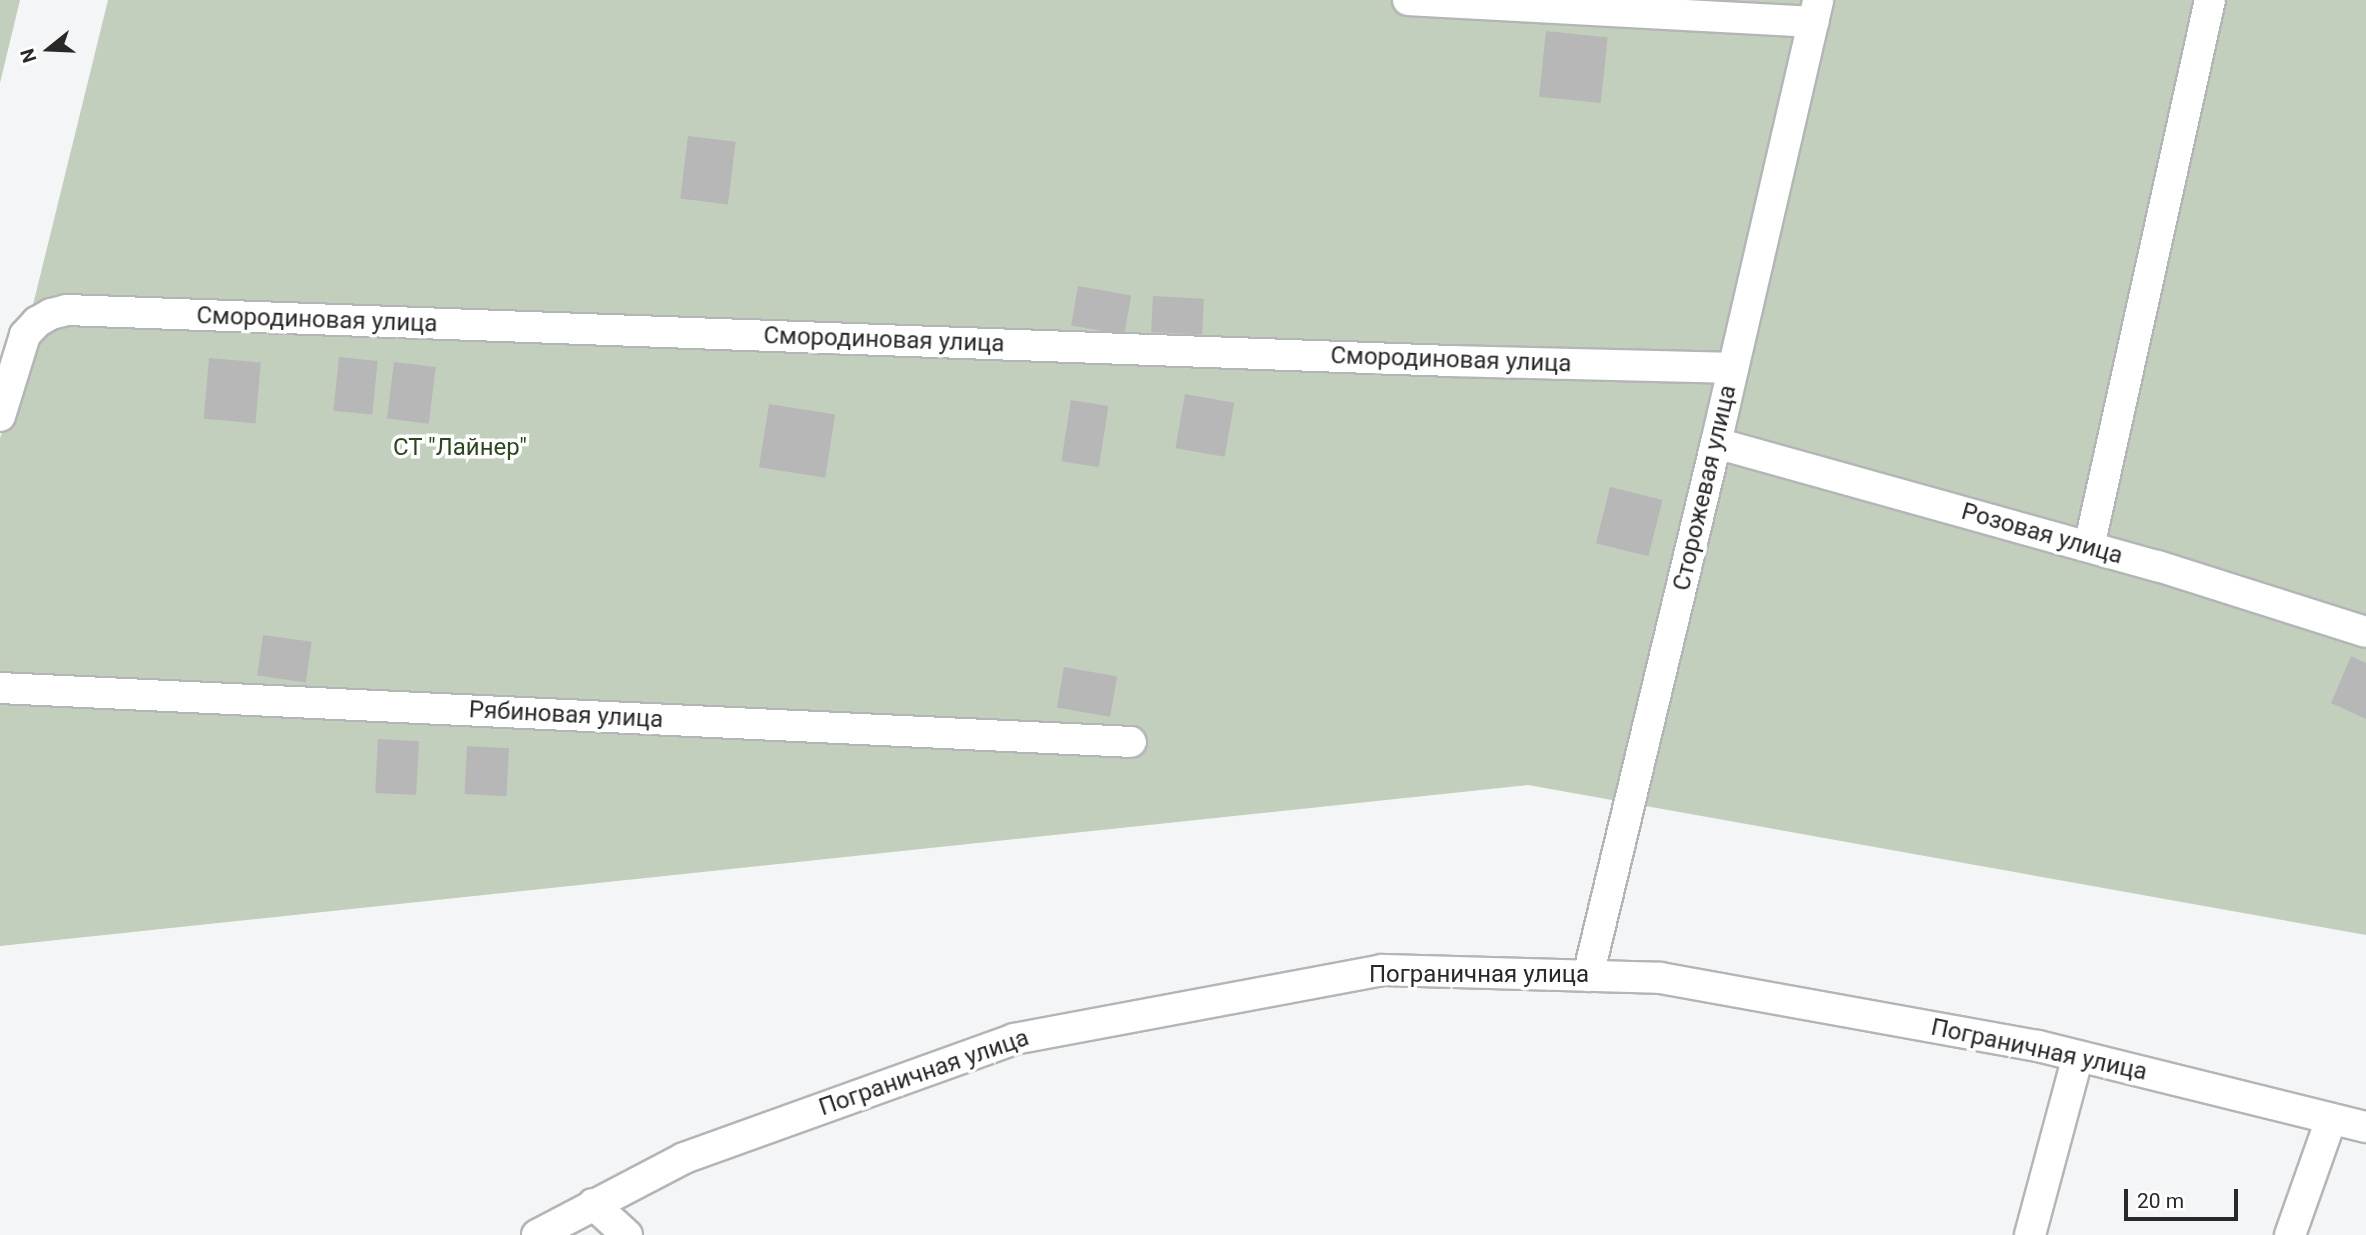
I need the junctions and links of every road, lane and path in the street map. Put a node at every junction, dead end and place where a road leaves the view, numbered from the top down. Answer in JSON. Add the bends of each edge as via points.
{"nodes":[{"id":1,"x":1408,"y":0,"type":"edge"},
{"id":2,"x":2210,"y":0,"type":"edge"},
{"id":3,"x":1815,"y":11,"type":"edge"},
{"id":4,"x":1733,"y":368,"type":"junction"},
{"id":5,"x":0,"y":416,"type":"edge"},
{"id":6,"x":1716,"y":443,"type":"junction"},
{"id":7,"x":2089,"y":547,"type":"junction"},
{"id":8,"x":2366,"y":632,"type":"edge"},
{"id":9,"x":0,"y":688,"type":"edge"},
{"id":10,"x":1131,"y":742,"type":"dead end"},
{"id":11,"x":1588,"y":976,"type":"junction"},
{"id":12,"x":2078,"y":1056,"type":"junction"},
{"id":13,"x":2331,"y":1119,"type":"junction"},
{"id":14,"x":2366,"y":1128,"type":"edge"},
{"id":15,"x":593,"y":1204,"type":"junction"},
{"id":16,"x":537,"y":1235,"type":"edge"},
{"id":17,"x":627,"y":1235,"type":"edge"},
{"id":18,"x":2030,"y":1235,"type":"edge"},
{"id":19,"x":2290,"y":1235,"type":"edge"}],
"edges":[{"from":1,"to":3,"type":"street"},
{"from":2,"to":7,"type":"street"},
{"from":3,"to":4,"type":"street","name":"Сторожевая улица"},
{"from":4,"to":5,"type":"street","name":"Смородиновая улица","via":[[67,310],[37,322],[25,335]]},
{"from":4,"to":6,"type":"street","name":"Сторожевая улица"},
{"from":6,"to":7,"type":"street","name":"Розовая улица"},
{"from":6,"to":11,"type":"street","name":"Сторожевая улица"},
{"from":7,"to":8,"type":"street","name":"Розовая улица"},
{"from":9,"to":10,"type":"street","name":"Рябиновая улица"},
{"from":11,"to":12,"type":"street","name":"Пограничная улица","via":[[1660,978]]},
{"from":11,"to":15,"type":"street","name":"Пограничная улица","via":[[1382,970],[1014,1039],[684,1158]]},
{"from":12,"to":13,"type":"street","name":"Пограничная улица"},
{"from":12,"to":18,"type":"street"},
{"from":13,"to":14,"type":"street","name":"Пограничная улица"},
{"from":13,"to":19,"type":"street"},
{"from":15,"to":16,"type":"street","name":"Пограничная улица"},
{"from":15,"to":17,"type":"street"}]}
